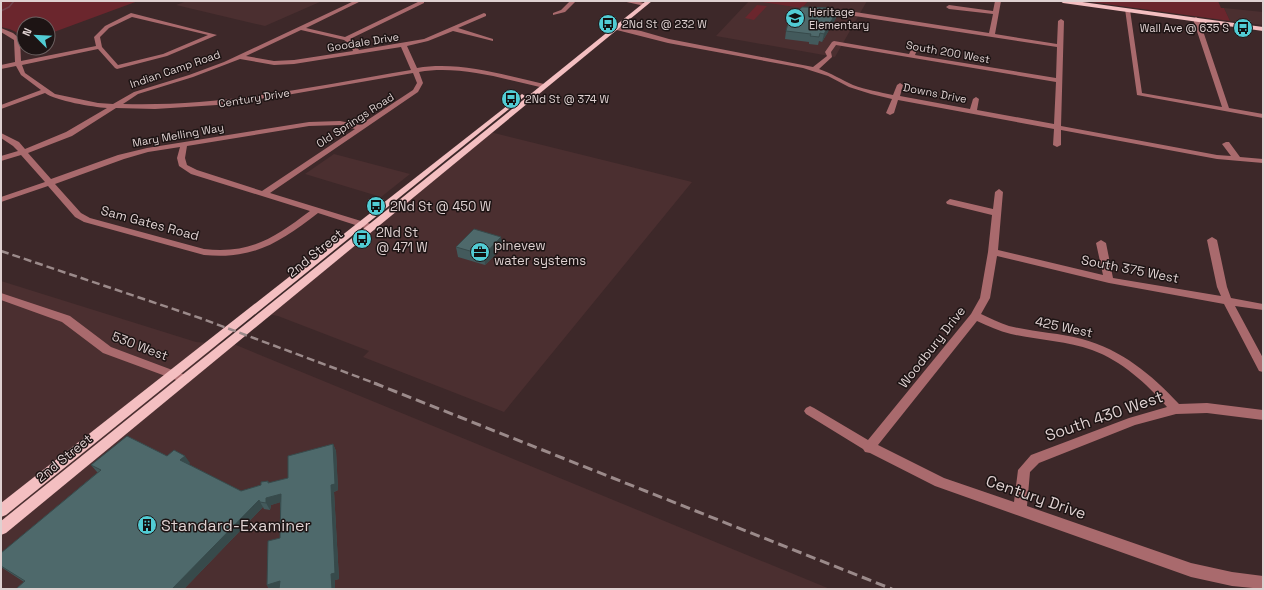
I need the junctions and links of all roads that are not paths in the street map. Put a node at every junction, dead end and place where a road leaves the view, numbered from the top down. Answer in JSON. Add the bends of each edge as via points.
{"nodes":[{"id":1,"x":358,"y":1,"type":"edge"},
{"id":2,"x":415,"y":1,"type":"edge"},
{"id":3,"x":573,"y":1,"type":"edge"},
{"id":4,"x":626,"y":1,"type":"edge"},
{"id":5,"x":998,"y":1,"type":"edge"},
{"id":6,"x":1063,"y":1,"type":"edge"},
{"id":7,"x":643,"y":2,"type":"edge"},
{"id":8,"x":949,"y":7,"type":"dead end"},
{"id":9,"x":1127,"y":10,"type":"junction"},
{"id":10,"x":996,"y":13,"type":"junction"},
{"id":11,"x":555,"y":14,"type":"dead end"},
{"id":12,"x":855,"y":14,"type":"dead end"},
{"id":13,"x":484,"y":15,"type":"dead end"},
{"id":14,"x":1196,"y":19,"type":"junction"},
{"id":15,"x":1061,"y":21,"type":"dead end"},
{"id":16,"x":300,"y":28,"type":"junction"},
{"id":17,"x":611,"y":28,"type":"junction"},
{"id":18,"x":453,"y":29,"type":"junction"},
{"id":19,"x":1263,"y":29,"type":"edge"},
{"id":20,"x":1,"y":30,"type":"edge"},
{"id":21,"x":992,"y":35,"type":"junction"},
{"id":22,"x":346,"y":39,"type":"junction"},
{"id":23,"x":490,"y":40,"type":"dead end"},
{"id":24,"x":403,"y":45,"type":"junction"},
{"id":25,"x":1060,"y":46,"type":"junction"},
{"id":26,"x":100,"y":47,"type":"junction"},
{"id":27,"x":915,"y":47,"type":"dead end"},
{"id":28,"x":357,"y":52,"type":"junction"},
{"id":29,"x":241,"y":56,"type":"junction"},
{"id":30,"x":911,"y":56,"type":"junction"},
{"id":31,"x":986,"y":59,"type":"dead end"},
{"id":32,"x":19,"y":64,"type":"junction"},
{"id":33,"x":1,"y":67,"type":"edge"},
{"id":34,"x":815,"y":69,"type":"junction"},
{"id":35,"x":985,"y":69,"type":"junction"},
{"id":36,"x":415,"y":71,"type":"junction"},
{"id":37,"x":1059,"y":81,"type":"junction"},
{"id":38,"x":540,"y":85,"type":"junction"},
{"id":39,"x":900,"y":85,"type":"dead end"},
{"id":40,"x":44,"y":91,"type":"junction"},
{"id":41,"x":896,"y":97,"type":"junction"},
{"id":42,"x":976,"y":99,"type":"dead end"},
{"id":43,"x":114,"y":106,"type":"junction"},
{"id":44,"x":1,"y":107,"type":"edge"},
{"id":45,"x":1226,"y":109,"type":"junction"},
{"id":46,"x":973,"y":112,"type":"junction"},
{"id":47,"x":890,"y":113,"type":"dead end"},
{"id":48,"x":1263,"y":116,"type":"edge"},
{"id":49,"x":1057,"y":127,"type":"junction"},
{"id":50,"x":363,"y":128,"type":"junction"},
{"id":51,"x":1,"y":135,"type":"edge"},
{"id":52,"x":184,"y":144,"type":"junction"},
{"id":53,"x":1226,"y":144,"type":"dead end"},
{"id":54,"x":1057,"y":145,"type":"dead end"},
{"id":55,"x":23,"y":152,"type":"junction"},
{"id":56,"x":1,"y":159,"type":"edge"},
{"id":57,"x":1238,"y":159,"type":"junction"},
{"id":58,"x":1263,"y":161,"type":"edge"},
{"id":59,"x":50,"y":183,"type":"junction"},
{"id":60,"x":999,"y":192,"type":"dead end"},
{"id":61,"x":264,"y":194,"type":"junction"},
{"id":62,"x":2,"y":200,"type":"dead end"},
{"id":63,"x":950,"y":202,"type":"dead end"},
{"id":64,"x":316,"y":210,"type":"junction"},
{"id":65,"x":997,"y":213,"type":"junction"},
{"id":66,"x":366,"y":226,"type":"junction"},
{"id":67,"x":1212,"y":240,"type":"dead end"},
{"id":68,"x":1101,"y":243,"type":"dead end"},
{"id":69,"x":993,"y":252,"type":"junction"},
{"id":70,"x":1109,"y":280,"type":"junction"},
{"id":71,"x":1,"y":296,"type":"edge"},
{"id":72,"x":1227,"y":300,"type":"junction"},
{"id":73,"x":1263,"y":307,"type":"edge"},
{"id":74,"x":975,"y":316,"type":"junction"},
{"id":75,"x":1263,"y":368,"type":"edge"},
{"id":76,"x":173,"y":374,"type":"junction"},
{"id":77,"x":184,"y":379,"type":"junction"},
{"id":78,"x":1176,"y":409,"type":"junction"},
{"id":79,"x":810,"y":411,"type":"dead end"},
{"id":80,"x":1263,"y":415,"type":"edge"},
{"id":81,"x":869,"y":448,"type":"junction"},
{"id":82,"x":1020,"y":509,"type":"junction"},
{"id":83,"x":1,"y":511,"type":"edge"},
{"id":84,"x":1,"y":529,"type":"edge"},
{"id":85,"x":1263,"y":583,"type":"edge"}],
"edges":[{"from":1,"to":16,"type":"street","name":"Indian Camp Road"},
{"from":2,"to":22,"type":"street","via":[[422,2]]},
{"from":3,"to":11,"type":"street","via":[[563,11]]},
{"from":4,"to":7,"type":"street"},
{"from":5,"to":10,"type":"street"},
{"from":6,"to":9,"type":"main road"},
{"from":7,"to":17,"type":"main road","name":"2nd Street"},
{"from":8,"to":10,"type":"street"},
{"from":9,"to":14,"type":"main road"},
{"from":9,"to":45,"type":"street","via":[[1139,94]]},
{"from":10,"to":21,"type":"street"},
{"from":12,"to":21,"type":"street"},
{"from":13,"to":18,"type":"street","name":"Goodale Drive"},
{"from":14,"to":19,"type":"main road"},
{"from":14,"to":45,"type":"street"},
{"from":15,"to":25,"type":"street"},
{"from":16,"to":22,"type":"street"},
{"from":16,"to":29,"type":"street","name":"Indian Camp Road"},
{"from":17,"to":34,"type":"street","name":"Downs Drive"},
{"from":17,"to":38,"type":"main road","name":"2nd Street"},
{"from":18,"to":23,"type":"street"},
{"from":18,"to":24,"type":"street","name":"Goodale Drive","via":[[426,40]]},
{"from":20,"to":32,"type":"street","name":"Century Drive","via":[[16,39]]},
{"from":21,"to":25,"type":"street"},
{"from":22,"to":28,"type":"street"},
{"from":24,"to":28,"type":"street","name":"Goodale Drive"},
{"from":24,"to":36,"type":"street","name":"Old Springs Road"},
{"from":25,"to":37,"type":"street"},
{"from":26,"to":26,"type":"street","via":[[97,37],[100,32],[131,15],[214,35],[165,55],[118,67]]},
{"from":26,"to":32,"type":"street"},
{"from":27,"to":30,"type":"street"},
{"from":28,"to":29,"type":"street","name":"Goodale Drive","via":[[284,63],[264,62]]},
{"from":29,"to":43,"type":"street","name":"Indian Camp Road","via":[[203,72],[146,89]]},
{"from":30,"to":34,"type":"street","name":"South 200 West","via":[[834,43],[828,52],[830,56]]},
{"from":30,"to":35,"type":"street","name":"South 200 West"},
{"from":31,"to":35,"type":"street"},
{"from":32,"to":33,"type":"street"},
{"from":32,"to":40,"type":"street","name":"Century Drive","via":[[23,74]]},
{"from":34,"to":41,"type":"street","name":"Downs Drive","via":[[851,86]]},
{"from":35,"to":37,"type":"street","name":"South 200 West"},
{"from":36,"to":38,"type":"street","name":"Century Drive","via":[[464,69]]},
{"from":36,"to":43,"type":"street","name":"Century Drive","via":[[213,104],[155,108]]},
{"from":36,"to":50,"type":"street","name":"Old Springs Road","via":[[420,83],[416,91]]},
{"from":37,"to":49,"type":"street"},
{"from":38,"to":66,"type":"main road","name":"2nd Street"},
{"from":39,"to":41,"type":"street"},
{"from":40,"to":43,"type":"street","name":"Century Drive","via":[[68,99]]},
{"from":40,"to":44,"type":"street"},
{"from":41,"to":46,"type":"street","name":"Downs Drive"},
{"from":41,"to":47,"type":"street"},
{"from":42,"to":46,"type":"street"},
{"from":43,"to":55,"type":"street","name":"Indian Camp Road","via":[[69,134]]},
{"from":45,"to":48,"type":"street"},
{"from":46,"to":49,"type":"street","name":"Downs Drive"},
{"from":49,"to":54,"type":"street"},
{"from":49,"to":57,"type":"street","name":"Downs Drive"},
{"from":50,"to":52,"type":"street","name":"Mary Melling Way","via":[[340,123],[310,124]]},
{"from":50,"to":61,"type":"street","name":"Old Springs Road"},
{"from":51,"to":55,"type":"street","name":"Sam Gates Road","via":[[16,144]]},
{"from":52,"to":59,"type":"street","name":"Mary Melling Way","via":[[134,153]]},
{"from":52,"to":61,"type":"street","via":[[181,158],[183,166],[205,176]]},
{"from":53,"to":57,"type":"street"},
{"from":55,"to":56,"type":"street","name":"Indian Camp Road"},
{"from":55,"to":59,"type":"street","name":"Sam Gates Road"},
{"from":57,"to":58,"type":"street","name":"Downs Drive"},
{"from":59,"to":62,"type":"street","name":"Mary Melling Way"},
{"from":59,"to":64,"type":"street","name":"Sam Gates Road","via":[[78,215],[87,220],[216,254],[239,252],[272,242]]},
{"from":60,"to":65,"type":"street","name":"Woodbury Drive"},
{"from":61,"to":64,"type":"street"},
{"from":63,"to":65,"type":"street"},
{"from":64,"to":66,"type":"street"},
{"from":65,"to":69,"type":"street","name":"Woodbury Drive"},
{"from":66,"to":76,"type":"main road","name":"2nd Street"},
{"from":66,"to":77,"type":"main road","name":"2nd Street"},
{"from":67,"to":72,"type":"street"},
{"from":68,"to":70,"type":"street"},
{"from":69,"to":70,"type":"street","name":"South 375 West"},
{"from":69,"to":74,"type":"street","name":"Woodbury Drive","via":[[985,298]]},
{"from":70,"to":72,"type":"street","name":"South 375 West"},
{"from":71,"to":76,"type":"street","name":"530 West","via":[[66,319],[107,350]]},
{"from":72,"to":73,"type":"street","name":"South 375 West"},
{"from":72,"to":75,"type":"street"},
{"from":74,"to":78,"type":"street","name":"425 West","via":[[1011,330],[1082,343],[1113,355],[1153,383]]},
{"from":74,"to":81,"type":"street","name":"Woodbury Drive"},
{"from":76,"to":77,"type":"street","name":"530 West"},
{"from":76,"to":83,"type":"main road","name":"2nd Street"},
{"from":77,"to":84,"type":"main road","name":"2nd Street"},
{"from":78,"to":80,"type":"street","name":"South 430 West","via":[[1206,408]]},
{"from":78,"to":82,"type":"street","name":"South 430 West","via":[[1133,421],[1035,459],[1024,470]]},
{"from":79,"to":81,"type":"street","name":"Century Drive"},
{"from":81,"to":82,"type":"street","name":"Century Drive","via":[[940,482]]},
{"from":82,"to":85,"type":"street","name":"Century Drive","via":[[1191,570]]}]}
